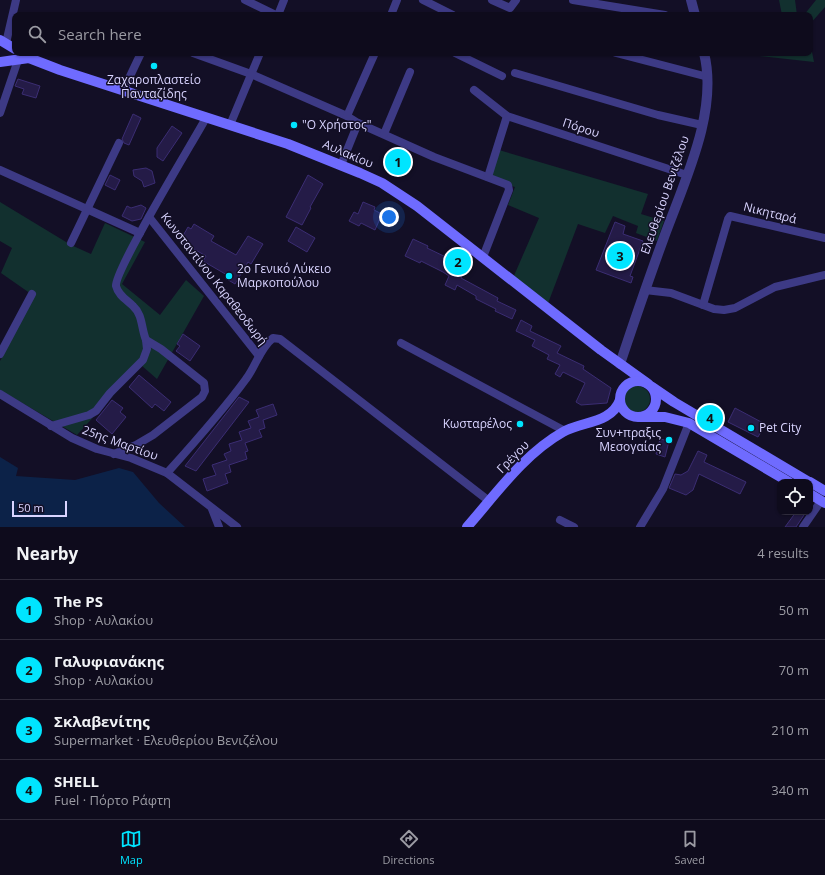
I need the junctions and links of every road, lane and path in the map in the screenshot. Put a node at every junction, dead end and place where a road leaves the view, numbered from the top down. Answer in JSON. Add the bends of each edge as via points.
{"nodes":[{"id":1,"x":16,"y":0,"type":"edge"},
{"id":2,"x":245,"y":0,"type":"edge"},
{"id":3,"x":284,"y":0,"type":"edge"},
{"id":4,"x":397,"y":0,"type":"edge"},
{"id":5,"x":423,"y":0,"type":"edge"},
{"id":6,"x":492,"y":0,"type":"edge"},
{"id":7,"x":516,"y":0,"type":"edge"},
{"id":8,"x":573,"y":0,"type":"edge"},
{"id":9,"x":691,"y":0,"type":"edge"},
{"id":10,"x":12,"y":12,"type":"edge"},
{"id":11,"x":271,"y":12,"type":"edge"},
{"id":12,"x":278,"y":12,"type":"edge"},
{"id":13,"x":392,"y":12,"type":"edge"},
{"id":14,"x":446,"y":12,"type":"edge"},
{"id":15,"x":647,"y":12,"type":"edge"},
{"id":16,"x":694,"y":12,"type":"edge"},
{"id":17,"x":12,"y":13,"type":"edge"},
{"id":18,"x":3,"y":41,"type":"edge"},
{"id":19,"x":12,"y":47,"type":"edge"},
{"id":20,"x":140,"y":56,"type":"edge"},
{"id":21,"x":201,"y":56,"type":"edge"},
{"id":22,"x":259,"y":56,"type":"edge"},
{"id":23,"x":374,"y":56,"type":"edge"},
{"id":24,"x":461,"y":56,"type":"edge"},
{"id":25,"x":628,"y":56,"type":"edge"},
{"id":26,"x":704,"y":56,"type":"edge"},
{"id":27,"x":23,"y":57,"type":"edge"},
{"id":28,"x":0,"y":62,"type":"edge"},
{"id":29,"x":410,"y":72,"type":"dead end"},
{"id":30,"x":515,"y":73,"type":"dead end"},
{"id":31,"x":250,"y":74,"type":"junction"},
{"id":32,"x":502,"y":76,"type":"dead end"},
{"id":33,"x":708,"y":77,"type":"junction"},
{"id":34,"x":474,"y":90,"type":"dead end"},
{"id":35,"x":123,"y":91,"type":"junction"},
{"id":36,"x":0,"y":113,"type":"edge"},
{"id":37,"x":347,"y":116,"type":"junction"},
{"id":38,"x":507,"y":116,"type":"junction"},
{"id":39,"x":206,"y":118,"type":"junction"},
{"id":40,"x":358,"y":123,"type":"junction"},
{"id":41,"x":230,"y":125,"type":"junction"},
{"id":42,"x":702,"y":125,"type":"junction"},
{"id":43,"x":384,"y":134,"type":"junction"},
{"id":44,"x":118,"y":143,"type":"dead end"},
{"id":45,"x":341,"y":165,"type":"junction"},
{"id":46,"x":0,"y":170,"type":"edge"},
{"id":47,"x":687,"y":175,"type":"junction"},
{"id":48,"x":488,"y":177,"type":"junction"},
{"id":49,"x":88,"y":209,"type":"junction"},
{"id":50,"x":149,"y":217,"type":"junction"},
{"id":51,"x":140,"y":233,"type":"junction"},
{"id":52,"x":825,"y":238,"type":"edge"},
{"id":53,"x":71,"y":243,"type":"dead end"},
{"id":54,"x":483,"y":257,"type":"junction"},
{"id":55,"x":825,"y":275,"type":"edge"},
{"id":56,"x":645,"y":290,"type":"junction"},
{"id":57,"x":32,"y":294,"type":"dead end"},
{"id":58,"x":703,"y":304,"type":"junction"},
{"id":59,"x":146,"y":340,"type":"junction"},
{"id":60,"x":401,"y":343,"type":"dead end"},
{"id":61,"x":0,"y":354,"type":"edge"},
{"id":62,"x":259,"y":356,"type":"junction"},
{"id":63,"x":620,"y":364,"type":"junction"},
{"id":64,"x":649,"y":385,"type":"junction"},
{"id":65,"x":623,"y":388,"type":"junction"},
{"id":66,"x":0,"y":394,"type":"edge"},
{"id":67,"x":620,"y":400,"type":"junction"},
{"id":68,"x":637,"y":417,"type":"junction"},
{"id":69,"x":590,"y":422,"type":"junction"},
{"id":70,"x":689,"y":423,"type":"junction"},
{"id":71,"x":51,"y":426,"type":"junction"},
{"id":72,"x":565,"y":431,"type":"junction"},
{"id":73,"x":114,"y":454,"type":"junction"},
{"id":74,"x":167,"y":473,"type":"junction"},
{"id":75,"x":784,"y":479,"type":"edge"},
{"id":76,"x":805,"y":479,"type":"edge"},
{"id":77,"x":813,"y":485,"type":"edge"},
{"id":78,"x":813,"y":495,"type":"edge"},
{"id":79,"x":824,"y":498,"type":"edge"},
{"id":80,"x":489,"y":501,"type":"junction"},
{"id":81,"x":211,"y":509,"type":"junction"},
{"id":82,"x":560,"y":520,"type":"dead end"},
{"id":83,"x":219,"y":527,"type":"edge"},
{"id":84,"x":237,"y":527,"type":"edge"},
{"id":85,"x":467,"y":527,"type":"edge"},
{"id":86,"x":574,"y":527,"type":"edge"},
{"id":87,"x":640,"y":527,"type":"edge"},
{"id":88,"x":803,"y":527,"type":"edge"}],
"edges":[{"from":1,"to":10,"type":"street"},
{"from":2,"to":11,"type":"street"},
{"from":3,"to":12,"type":"street"},
{"from":4,"to":13,"type":"street"},
{"from":5,"to":14,"type":"street"},
{"from":6,"to":7,"type":"street","via":[[510,8]]},
{"from":8,"to":15,"type":"street"},
{"from":9,"to":16,"type":"street"},
{"from":17,"to":18,"type":"street"},
{"from":18,"to":19,"type":"main road"},
{"from":20,"to":35,"type":"street"},
{"from":21,"to":31,"type":"street"},
{"from":22,"to":31,"type":"street"},
{"from":23,"to":37,"type":"street"},
{"from":24,"to":32,"type":"street"},
{"from":25,"to":33,"type":"street"},
{"from":26,"to":33,"type":"street","name":"Ελευθερίου Βενιζέλου"},
{"from":27,"to":28,"type":"main road"},
{"from":27,"to":35,"type":"main road","name":"Αυλακίου"},
{"from":27,"to":36,"type":"street"},
{"from":29,"to":43,"type":"street"},
{"from":30,"to":42,"type":"street","via":[[658,115]]},
{"from":31,"to":37,"type":"street"},
{"from":31,"to":41,"type":"street"},
{"from":33,"to":42,"type":"street","name":"Ελευθερίου Βενιζέλου"},
{"from":34,"to":38,"type":"street","name":"Πόρου"},
{"from":35,"to":39,"type":"main road","name":"Αυλακίου"},
{"from":37,"to":40,"type":"street"},
{"from":38,"to":47,"type":"street","name":"Πόρου"},
{"from":38,"to":48,"type":"street"},
{"from":39,"to":41,"type":"main road","name":"Αυλακίου"},
{"from":39,"to":50,"type":"street"},
{"from":40,"to":43,"type":"street"},
{"from":40,"to":45,"type":"street"},
{"from":41,"to":45,"type":"main road","name":"Αυλακίου"},
{"from":42,"to":47,"type":"street","name":"Ελευθερίου Βενιζέλου"},
{"from":43,"to":48,"type":"street"},
{"from":44,"to":49,"type":"street"},
{"from":45,"to":54,"type":"main road","name":"Αυλακίου","via":[[360,172],[400,194]]},
{"from":46,"to":49,"type":"street"},
{"from":47,"to":56,"type":"street","name":"Ελευθερίου Βενιζέλου"},
{"from":48,"to":54,"type":"street","via":[[504,182],[508,185],[508,190]]},
{"from":49,"to":51,"type":"street"},
{"from":49,"to":53,"type":"street"},
{"from":50,"to":51,"type":"street"},
{"from":50,"to":62,"type":"street","name":"Κωνσταντίνου Καραθεοδωρή"},
{"from":51,"to":59,"type":"street","via":[[116,285],[119,293],[140,315]]},
{"from":52,"to":58,"type":"street","name":"Νικηταρά","via":[[730,216]]},
{"from":54,"to":63,"type":"main road","name":"Αυλακίου"},
{"from":55,"to":58,"type":"street","via":[[775,287],[735,308],[724,310]]},
{"from":56,"to":58,"type":"street","via":[[671,293]]},
{"from":56,"to":63,"type":"street","name":"Ελευθερίου Βενιζέλου"},
{"from":57,"to":61,"type":"street"},
{"from":59,"to":71,"type":"street","via":[[147,349],[143,360],[96,411],[89,416]]},
{"from":59,"to":73,"type":"street","via":[[204,383],[205,390],[202,397],[153,435]]},
{"from":60,"to":72,"type":"street"},
{"from":62,"to":74,"type":"street","via":[[247,378]]},
{"from":62,"to":80,"type":"street","via":[[273,338],[280,340]]},
{"from":63,"to":64,"type":"main road","name":"Αυλακίου"},
{"from":63,"to":65,"type":"main road","via":[[625,374]]},
{"from":64,"to":65,"type":"main road","via":[[634,381]]},
{"from":64,"to":68,"type":"main road","via":[[656,397],[654,407],[647,415]]},
{"from":64,"to":76,"type":"main road","name":"Αυλακίου"},
{"from":65,"to":67,"type":"main road"},
{"from":66,"to":71,"type":"street","name":"25ης Μαρτίου"},
{"from":67,"to":68,"type":"main road","via":[[624,410]]},
{"from":67,"to":69,"type":"main road","name":"Γρέγου","via":[[613,412]]},
{"from":68,"to":69,"type":"main road","name":"Γρέγου"},
{"from":68,"to":70,"type":"main road","name":"Γρέγου","via":[[665,417]]},
{"from":69,"to":72,"type":"main road","name":"Γρέγου"},
{"from":70,"to":75,"type":"main road","name":"Γρέγου"},
{"from":70,"to":87,"type":"street","via":[[663,489]]},
{"from":71,"to":73,"type":"street","name":"25ης Μαρτίου","via":[[72,438]]},
{"from":72,"to":80,"type":"main road","name":"Γρέγου","via":[[531,456]]},
{"from":73,"to":74,"type":"street","name":"25ης Μαρτίου"},
{"from":74,"to":81,"type":"street","name":"25ης Μαρτίου"},
{"from":77,"to":79,"type":"main road","name":"Αυλακίου"},
{"from":78,"to":79,"type":"main road"},
{"from":79,"to":88,"type":"street"},
{"from":80,"to":85,"type":"main road","name":"Γρέγου"},
{"from":81,"to":83,"type":"street","name":"25ης Μαρτίου"},
{"from":81,"to":84,"type":"street"},
{"from":82,"to":86,"type":"street"}]}
